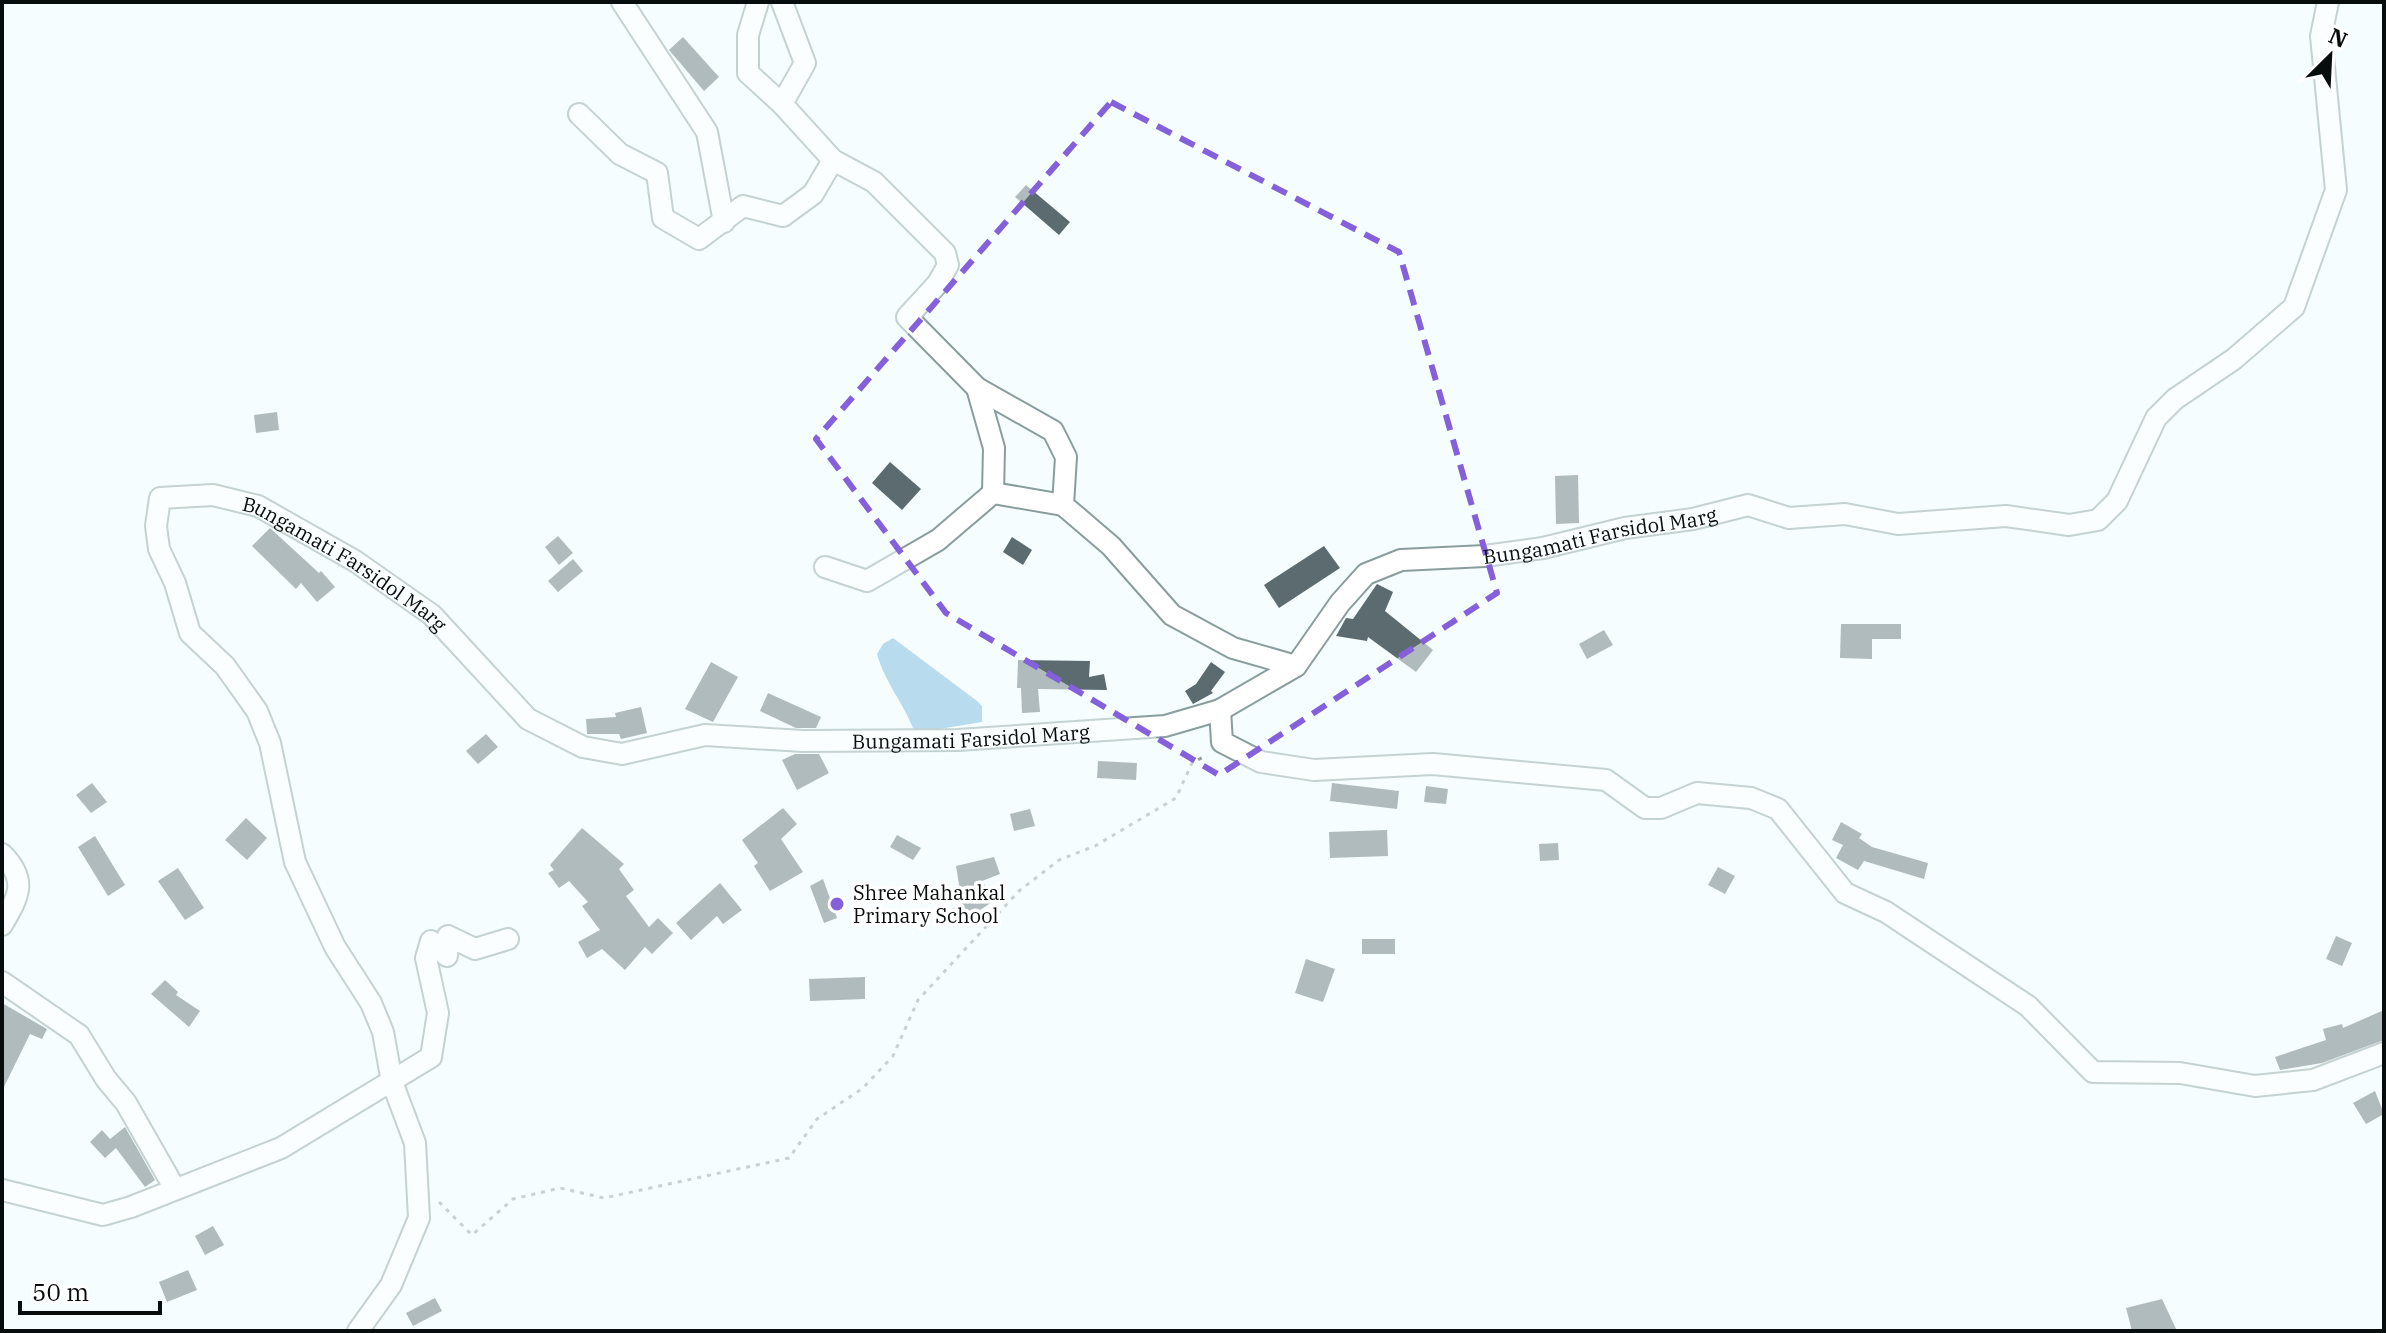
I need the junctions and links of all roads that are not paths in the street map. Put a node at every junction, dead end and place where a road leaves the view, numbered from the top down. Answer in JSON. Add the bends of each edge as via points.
{"nodes":[{"id":1,"x":622,"y":2,"type":"edge"},
{"id":2,"x":758,"y":2,"type":"edge"},
{"id":3,"x":782,"y":2,"type":"edge"},
{"id":4,"x":2328,"y":2,"type":"edge"},
{"id":5,"x":782,"y":104,"type":"junction"},
{"id":6,"x":579,"y":114,"type":"dead end"},
{"id":7,"x":833,"y":160,"type":"junction"},
{"id":8,"x":724,"y":222,"type":"junction"},
{"id":9,"x":977,"y":388,"type":"junction"},
{"id":10,"x":993,"y":493,"type":"junction"},
{"id":11,"x":1063,"y":505,"type":"junction"},
{"id":12,"x":825,"y":567,"type":"dead end"},
{"id":13,"x":1296,"y":666,"type":"junction"},
{"id":14,"x":1220,"y":710,"type":"junction"},
{"id":15,"x":2,"y":854,"type":"edge"},
{"id":16,"x":2,"y":925,"type":"edge"},
{"id":17,"x":508,"y":939,"type":"dead end"},
{"id":18,"x":2,"y":982,"type":"edge"},
{"id":19,"x":2384,"y":1053,"type":"edge"},
{"id":20,"x":392,"y":1082,"type":"junction"},
{"id":21,"x":175,"y":1189,"type":"junction"},
{"id":22,"x":2,"y":1190,"type":"edge"},
{"id":23,"x":358,"y":1331,"type":"edge"}],
"edges":[{"from":1,"to":8,"type":"street","via":[[707,132]]},
{"from":2,"to":5,"type":"street","via":[[748,35],[748,73]]},
{"from":3,"to":5,"type":"street","via":[[805,63]]},
{"from":4,"to":13,"type":"street","name":"Bungamati Farsidol Marg","via":[[2321,36],[2336,190],[2294,307],[2156,418],[2117,501],[2098,520],[2069,525],[2006,516],[1898,524],[1845,514],[1789,518],[1748,505],[1543,548],[1401,560],[1366,574]]},
{"from":5,"to":7,"type":"street"},
{"from":6,"to":8,"type":"street","via":[[620,154],[657,173],[663,218],[699,239]]},
{"from":7,"to":8,"type":"street","via":[[813,194],[783,216],[743,206]]},
{"from":7,"to":9,"type":"street","via":[[874,182],[945,253],[948,265],[938,283],[907,317]]},
{"from":9,"to":10,"type":"street","via":[[994,448]]},
{"from":9,"to":11,"type":"street","via":[[1053,431],[1066,457]]},
{"from":10,"to":11,"type":"street"},
{"from":10,"to":12,"type":"street","via":[[938,540],[867,581]]},
{"from":11,"to":13,"type":"street","via":[[1111,546],[1172,615],[1233,648]]},
{"from":13,"to":14,"type":"street","name":"Bungamati Farsidol Marg"},
{"from":14,"to":19,"type":"street","via":[[1222,742],[1261,762],[1314,770],[1433,764],[1606,780],[1645,808],[1661,808],[1697,793],[1751,798],[1778,809],[1845,893],[1886,912],[2028,1006],[2093,1072],[2180,1073],[2255,1086],[2313,1080]]},
{"from":14,"to":20,"type":"street","name":"Bungamati Farsidol Marg","via":[[1165,726],[958,740],[803,741],[705,735],[622,754],[583,747],[528,719],[432,615],[355,561],[258,506],[213,495],[160,498],[159,549],[190,633],[225,666],[257,711],[270,743],[295,862],[335,947],[371,1003],[383,1032]]},
{"from":15,"to":16,"type":"street","via":[[15,867],[19,888]]},
{"from":17,"to":20,"type":"street","via":[[475,949],[448,936],[447,956],[431,941],[426,958],[438,1013],[431,1057]]},
{"from":18,"to":21,"type":"street","via":[[79,1035]]},
{"from":20,"to":21,"type":"street","via":[[281,1148]]},
{"from":20,"to":23,"type":"street","name":"Bungamati Farsidol Marg","via":[[415,1143],[419,1218],[391,1285]]},
{"from":21,"to":22,"type":"street","via":[[103,1215]]}]}
